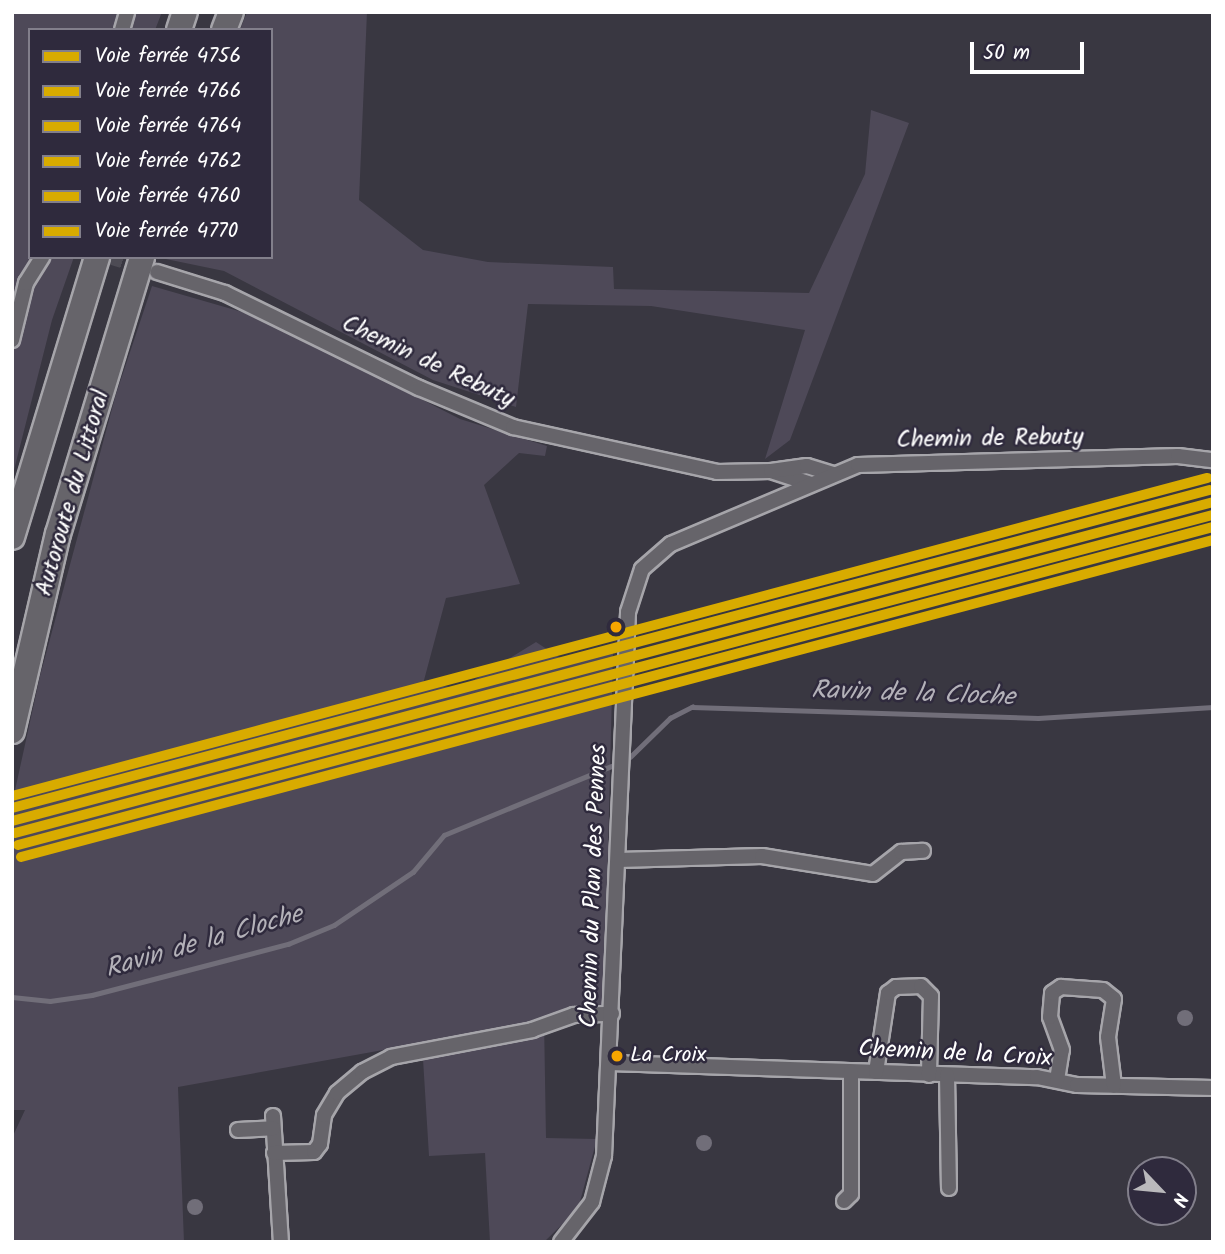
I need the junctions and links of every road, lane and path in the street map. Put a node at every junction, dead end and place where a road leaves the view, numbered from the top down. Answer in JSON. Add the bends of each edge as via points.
{"nodes":[{"id":1,"x":41,"y":259,"type":"edge"},
{"id":2,"x":96,"y":259,"type":"edge"},
{"id":3,"x":150,"y":264,"type":"edge"},
{"id":4,"x":12,"y":340,"type":"edge"},
{"id":5,"x":1213,"y":460,"type":"edge"},
{"id":6,"x":771,"y":471,"type":"junction"},
{"id":7,"x":834,"y":474,"type":"junction"},
{"id":8,"x":811,"y":484,"type":"junction"},
{"id":9,"x":12,"y":537,"type":"edge"},
{"id":10,"x":12,"y":731,"type":"edge"},
{"id":11,"x":923,"y":851,"type":"dead end"},
{"id":12,"x":618,"y":860,"type":"junction"},
{"id":13,"x":612,"y":1014,"type":"junction"},
{"id":14,"x":610,"y":1062,"type":"junction"},
{"id":15,"x":851,"y":1072,"type":"junction"},
{"id":16,"x":876,"y":1072,"type":"junction"},
{"id":17,"x":929,"y":1075,"type":"junction"},
{"id":18,"x":947,"y":1075,"type":"junction"},
{"id":19,"x":1057,"y":1080,"type":"junction"},
{"id":20,"x":1114,"y":1086,"type":"junction"},
{"id":21,"x":1213,"y":1088,"type":"edge"},
{"id":22,"x":238,"y":1130,"type":"dead end"},
{"id":23,"x":274,"y":1153,"type":"junction"},
{"id":24,"x":949,"y":1188,"type":"dead end"},
{"id":25,"x":844,"y":1201,"type":"dead end"},
{"id":26,"x":281,"y":1242,"type":"edge"},
{"id":27,"x":561,"y":1242,"type":"edge"}],
"edges":[{"from":1,"to":4,"type":"street","via":[[26,283]]},
{"from":2,"to":9,"type":"highway","name":"Autoroute du Littoral"},
{"from":3,"to":6,"type":"street","name":"Chemin de Rebuty","via":[[225,293],[419,388],[513,427],[717,472]]},
{"from":3,"to":10,"type":"highway","name":"Autoroute du Littoral","via":[[58,534]]},
{"from":5,"to":7,"type":"street","name":"Chemin de Rebuty","via":[[1178,456],[865,464]]},
{"from":6,"to":7,"type":"street","name":"Chemin de Rebuty","via":[[807,466]]},
{"from":6,"to":8,"type":"street","name":"Chemin de Rebuty"},
{"from":7,"to":8,"type":"street","name":"Chemin du Plan des Pennes"},
{"from":8,"to":12,"type":"street","name":"Chemin du Plan des Pennes","via":[[671,544],[654,555],[637,577],[628,612]]},
{"from":11,"to":12,"type":"street","via":[[901,852],[873,874],[762,856]]},
{"from":12,"to":13,"type":"street","name":"Chemin du Plan des Pennes"},
{"from":13,"to":14,"type":"street","name":"Chemin du Plan des Pennes"},
{"from":13,"to":23,"type":"street","via":[[573,1015],[532,1030],[391,1057],[362,1072],[337,1093],[324,1115],[320,1144],[314,1152]]},
{"from":14,"to":15,"type":"street","name":"Chemin de la Croix"},
{"from":14,"to":27,"type":"street","name":"Chemin du Plan des Pennes","via":[[598,1187],[586,1214]]},
{"from":15,"to":16,"type":"street","name":"Chemin de la Croix"},
{"from":15,"to":25,"type":"street","via":[[851,1194]]},
{"from":16,"to":17,"type":"street","name":"Chemin de la Croix"},
{"from":16,"to":17,"type":"street","via":[[888,993],[896,987],[920,986],[931,996]]},
{"from":17,"to":18,"type":"street","name":"Chemin de la Croix"},
{"from":18,"to":19,"type":"street","name":"Chemin de la Croix"},
{"from":18,"to":24,"type":"street"},
{"from":19,"to":20,"type":"street","name":"Chemin de la Croix"},
{"from":19,"to":20,"type":"street","via":[[1062,1050],[1050,1017],[1052,993],[1060,987],[1103,990],[1114,999],[1108,1037]]},
{"from":20,"to":21,"type":"street","name":"Chemin de la Croix"},
{"from":22,"to":23,"type":"street","via":[[273,1122]]},
{"from":23,"to":26,"type":"street"}]}
